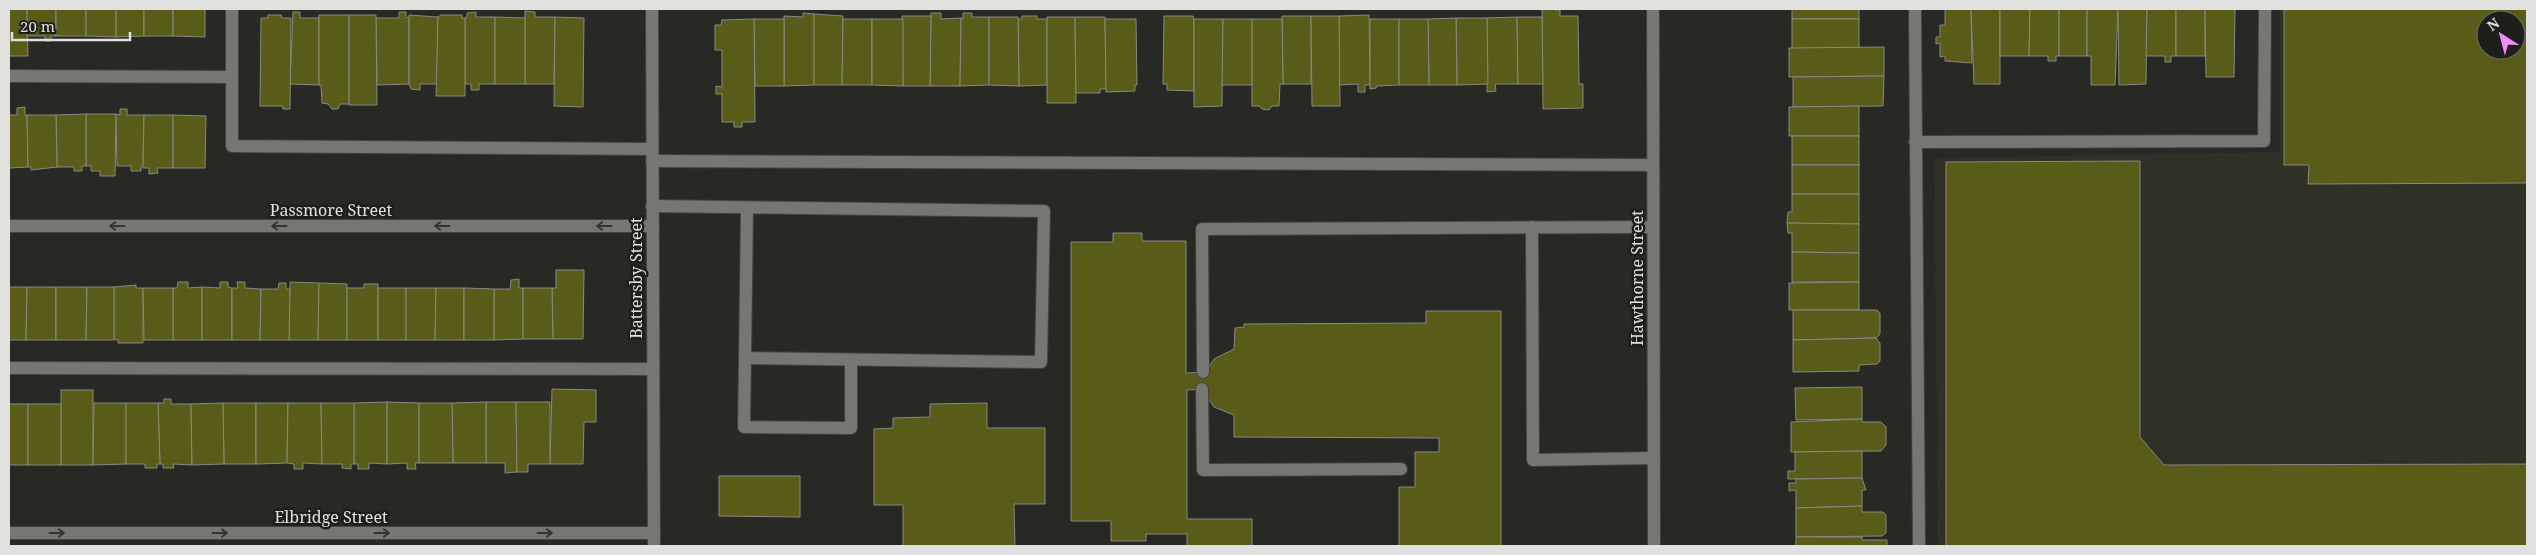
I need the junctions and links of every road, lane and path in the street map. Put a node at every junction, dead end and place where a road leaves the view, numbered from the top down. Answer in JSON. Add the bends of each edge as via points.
{"nodes":[{"id":1,"x":232,"y":9,"type":"edge"},
{"id":2,"x":652,"y":9,"type":"edge"},
{"id":3,"x":1653,"y":9,"type":"edge"},
{"id":4,"x":1915,"y":9,"type":"edge"},
{"id":5,"x":2265,"y":9,"type":"edge"},
{"id":6,"x":9,"y":76,"type":"edge"},
{"id":7,"x":232,"y":77,"type":"junction"},
{"id":8,"x":1915,"y":142,"type":"junction"},
{"id":9,"x":652,"y":155,"type":"junction"},
{"id":10,"x":1653,"y":165,"type":"junction"},
{"id":11,"x":652,"y":206,"type":"junction"},
{"id":12,"x":747,"y":208,"type":"junction"},
{"id":13,"x":9,"y":226,"type":"edge"},
{"id":14,"x":653,"y":226,"type":"junction"},
{"id":15,"x":1654,"y":227,"type":"junction"},
{"id":16,"x":1532,"y":228,"type":"junction"},
{"id":17,"x":745,"y":358,"type":"junction"},
{"id":18,"x":851,"y":360,"type":"junction"},
{"id":19,"x":9,"y":368,"type":"edge"},
{"id":20,"x":652,"y":369,"type":"junction"},
{"id":21,"x":1203,"y":372,"type":"dead end"},
{"id":22,"x":1202,"y":390,"type":"dead end"},
{"id":23,"x":1654,"y":458,"type":"junction"},
{"id":24,"x":1401,"y":470,"type":"dead end"},
{"id":25,"x":9,"y":533,"type":"edge"},
{"id":26,"x":654,"y":540,"type":"edge"},
{"id":27,"x":1654,"y":546,"type":"edge"},
{"id":28,"x":1919,"y":546,"type":"edge"}],
"edges":[{"from":1,"to":7,"type":"street"},
{"from":2,"to":9,"type":"street","name":"Battersby Street"},
{"from":3,"to":10,"type":"street","name":"Hawthorne Street"},
{"from":4,"to":8,"type":"street"},
{"from":5,"to":8,"type":"street","via":[[2264,141]]},
{"from":6,"to":7,"type":"street"},
{"from":7,"to":9,"type":"street","via":[[232,146]]},
{"from":8,"to":28,"type":"street"},
{"from":9,"to":10,"type":"street"},
{"from":9,"to":11,"type":"street","name":"Battersby Street"},
{"from":10,"to":15,"type":"street","name":"Hawthorne Street"},
{"from":11,"to":12,"type":"street"},
{"from":11,"to":14,"type":"street","name":"Battersby Street"},
{"from":12,"to":17,"type":"street"},
{"from":12,"to":18,"type":"street","via":[[1044,211],[1041,362]]},
{"from":14,"to":13,"type":"street","name":"Passmore Street","one_way":true},
{"from":14,"to":20,"type":"street","name":"Battersby Street"},
{"from":15,"to":16,"type":"street"},
{"from":15,"to":23,"type":"street","name":"Hawthorne Street"},
{"from":16,"to":21,"type":"street","via":[[1202,229]]},
{"from":16,"to":23,"type":"street","via":[[1533,460]]},
{"from":17,"to":18,"type":"street"},
{"from":17,"to":18,"type":"street","via":[[744,426],[773,427],[851,428]]},
{"from":19,"to":20,"type":"street"},
{"from":20,"to":26,"type":"street","name":"Battersby Street"},
{"from":22,"to":24,"type":"street","via":[[1203,470]]},
{"from":23,"to":27,"type":"street","name":"Hawthorne Street"},
{"from":25,"to":26,"type":"street","name":"Elbridge Street","one_way":true}]}
